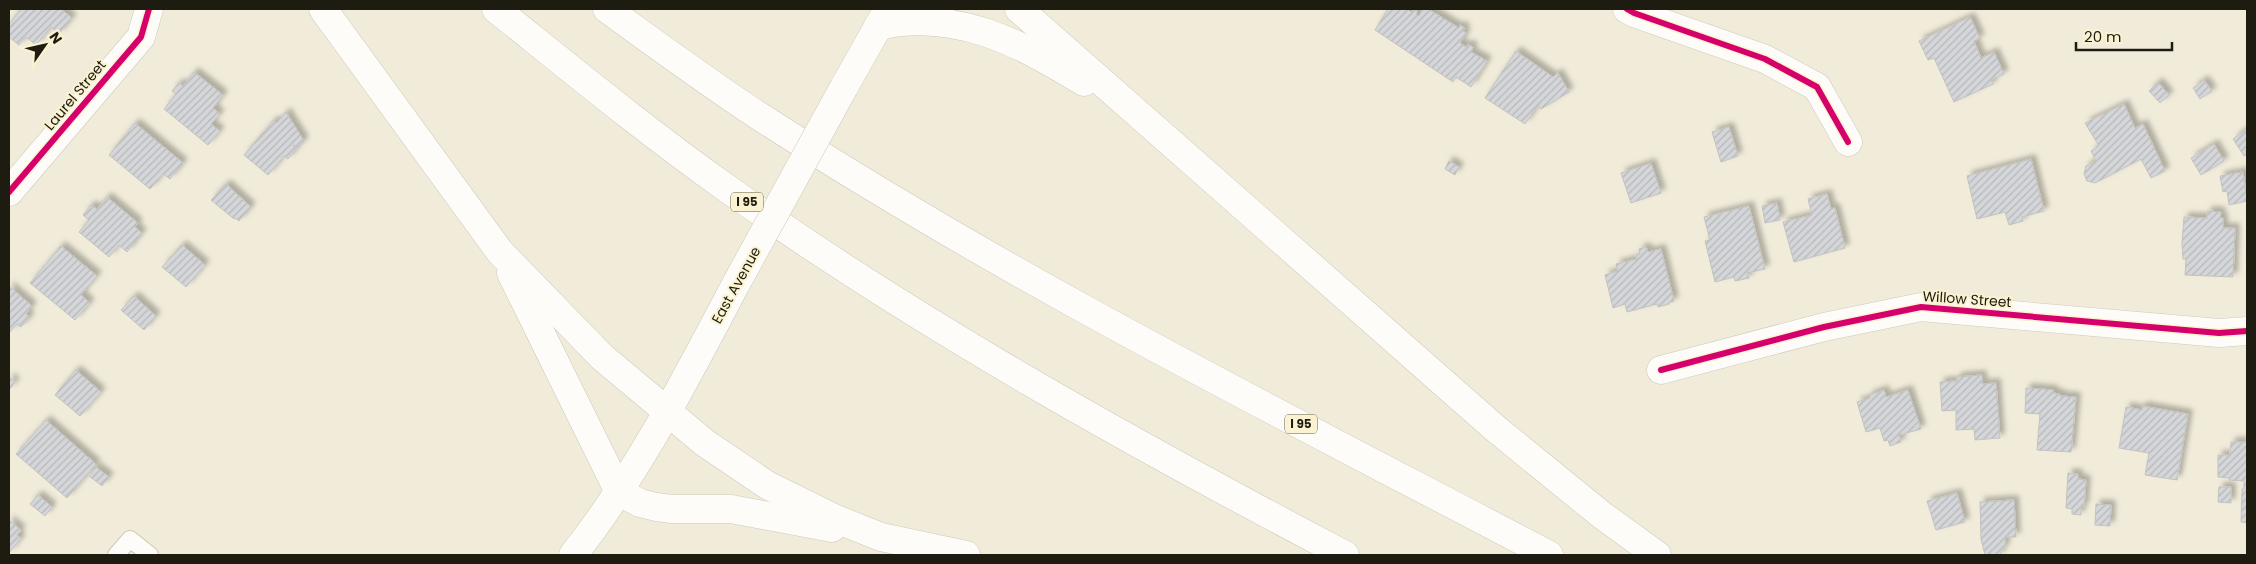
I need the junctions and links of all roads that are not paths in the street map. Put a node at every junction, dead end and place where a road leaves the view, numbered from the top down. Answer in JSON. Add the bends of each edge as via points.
{"nodes":[{"id":1,"x":148,"y":9,"type":"edge"},
{"id":2,"x":322,"y":9,"type":"edge"},
{"id":3,"x":496,"y":9,"type":"edge"},
{"id":4,"x":607,"y":9,"type":"edge"},
{"id":5,"x":1019,"y":9,"type":"edge"},
{"id":6,"x":1626,"y":9,"type":"edge"},
{"id":7,"x":883,"y":17,"type":"edge"},
{"id":8,"x":1169,"y":141,"type":"junction"},
{"id":9,"x":1848,"y":142,"type":"dead end"},
{"id":10,"x":9,"y":192,"type":"edge"},
{"id":11,"x":500,"y":252,"type":"junction"},
{"id":12,"x":2247,"y":331,"type":"edge"},
{"id":13,"x":1661,"y":370,"type":"dead end"},
{"id":14,"x":667,"y":411,"type":"junction"},
{"id":15,"x":619,"y":492,"type":"junction"},
{"id":16,"x":881,"y":537,"type":"junction"},
{"id":17,"x":116,"y":555,"type":"edge"},
{"id":18,"x":150,"y":555,"type":"edge"},
{"id":19,"x":573,"y":555,"type":"edge"},
{"id":20,"x":966,"y":555,"type":"edge"},
{"id":21,"x":1345,"y":555,"type":"edge"},
{"id":22,"x":1549,"y":555,"type":"edge"},
{"id":23,"x":1656,"y":555,"type":"edge"}],
"edges":[{"from":1,"to":10,"type":"main road","name":"Laurel Street","via":[[141,37]]},
{"from":2,"to":11,"type":"main road"},
{"from":3,"to":21,"type":"main road","number":"I 95","via":[[722,185],[906,307],[1101,422]]},
{"from":4,"to":22,"type":"main road","number":"I 95","via":[[757,115],[954,236]]},
{"from":5,"to":8,"type":"main road"},
{"from":6,"to":9,"type":"main road","via":[[1765,59],[1817,87]]},
{"from":7,"to":8,"type":"main road","via":[[946,21],[1006,40],[1104,94]]},
{"from":7,"to":14,"type":"main road","name":"East Avenue","bridge":true},
{"from":8,"to":23,"type":"main road","via":[[1496,429]]},
{"from":11,"to":14,"type":"main road","via":[[602,357]]},
{"from":11,"to":15,"type":"main road"},
{"from":12,"to":13,"type":"main road","name":"Willow Street","via":[[2219,333],[1920,307],[1824,326]]},
{"from":14,"to":15,"type":"main road","name":"East Avenue"},
{"from":14,"to":16,"type":"main road","via":[[708,445],[767,485]]},
{"from":15,"to":16,"type":"main road","via":[[656,507],[731,509]]},
{"from":15,"to":19,"type":"main road","name":"East Avenue"},
{"from":16,"to":20,"type":"main road"},
{"from":17,"to":18,"type":"lane","via":[[130,539]]}]}
